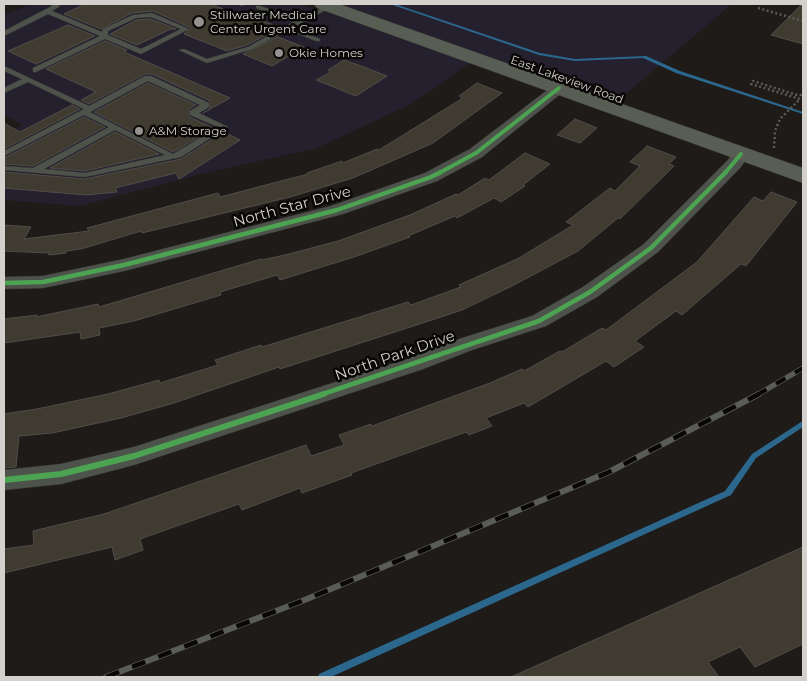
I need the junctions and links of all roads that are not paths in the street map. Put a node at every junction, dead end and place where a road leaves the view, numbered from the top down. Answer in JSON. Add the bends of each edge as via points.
{"nodes":[{"id":1,"x":57,"y":4,"type":"edge"},
{"id":2,"x":326,"y":5,"type":"edge"},
{"id":3,"x":258,"y":7,"type":"dead end"},
{"id":4,"x":47,"y":11,"type":"junction"},
{"id":5,"x":299,"y":22,"type":"junction"},
{"id":6,"x":288,"y":28,"type":"junction"},
{"id":7,"x":4,"y":34,"type":"edge"},
{"id":8,"x":105,"y":36,"type":"junction"},
{"id":9,"x":318,"y":40,"type":"dead end"},
{"id":10,"x":182,"y":50,"type":"dead end"},
{"id":11,"x":4,"y":68,"type":"edge"},
{"id":12,"x":36,"y":70,"type":"dead end"},
{"id":13,"x":28,"y":79,"type":"junction"},
{"id":14,"x":559,"y":88,"type":"junction"},
{"id":15,"x":4,"y":91,"type":"edge"},
{"id":16,"x":87,"y":110,"type":"junction"},
{"id":17,"x":115,"y":127,"type":"junction"},
{"id":18,"x":4,"y":154,"type":"edge"},
{"id":19,"x":741,"y":154,"type":"junction"},
{"id":20,"x":172,"y":156,"type":"junction"},
{"id":21,"x":4,"y":168,"type":"edge"},
{"id":22,"x":34,"y":171,"type":"junction"},
{"id":23,"x":803,"y":176,"type":"edge"},
{"id":24,"x":4,"y":283,"type":"edge"},
{"id":25,"x":4,"y":480,"type":"edge"}],
"edges":[{"from":1,"to":4,"type":"lane"},
{"from":2,"to":5,"type":"lane"},
{"from":2,"to":14,"type":"main road","name":"East Lakeview Road"},
{"from":3,"to":5,"type":"lane"},
{"from":4,"to":7,"type":"lane"},
{"from":4,"to":8,"type":"lane"},
{"from":5,"to":6,"type":"lane"},
{"from":6,"to":9,"type":"lane"},
{"from":6,"to":10,"type":"lane","via":[[250,48],[207,61]]},
{"from":8,"to":8,"type":"lane","via":[[141,52],[186,29],[152,15],[136,16],[105,30]]},
{"from":8,"to":12,"type":"lane"},
{"from":11,"to":13,"type":"lane"},
{"from":13,"to":15,"type":"lane"},
{"from":13,"to":16,"type":"lane"},
{"from":14,"to":19,"type":"main road","name":"East Lakeview Road"},
{"from":14,"to":24,"type":"street","name":"North Star Drive","via":[[476,153],[422,180],[337,210],[124,265],[43,282]]},
{"from":16,"to":17,"type":"lane"},
{"from":16,"to":18,"type":"lane"},
{"from":16,"to":20,"type":"lane","via":[[148,78],[206,105],[193,113],[224,127]]},
{"from":17,"to":20,"type":"lane"},
{"from":17,"to":22,"type":"lane"},
{"from":19,"to":23,"type":"main road","name":"East Lakeview Road"},
{"from":19,"to":25,"type":"street","name":"North Park Drive","via":[[651,248],[590,292],[539,321],[134,456],[61,474]]},
{"from":20,"to":22,"type":"lane","via":[[85,175]]},
{"from":21,"to":22,"type":"lane"}]}
